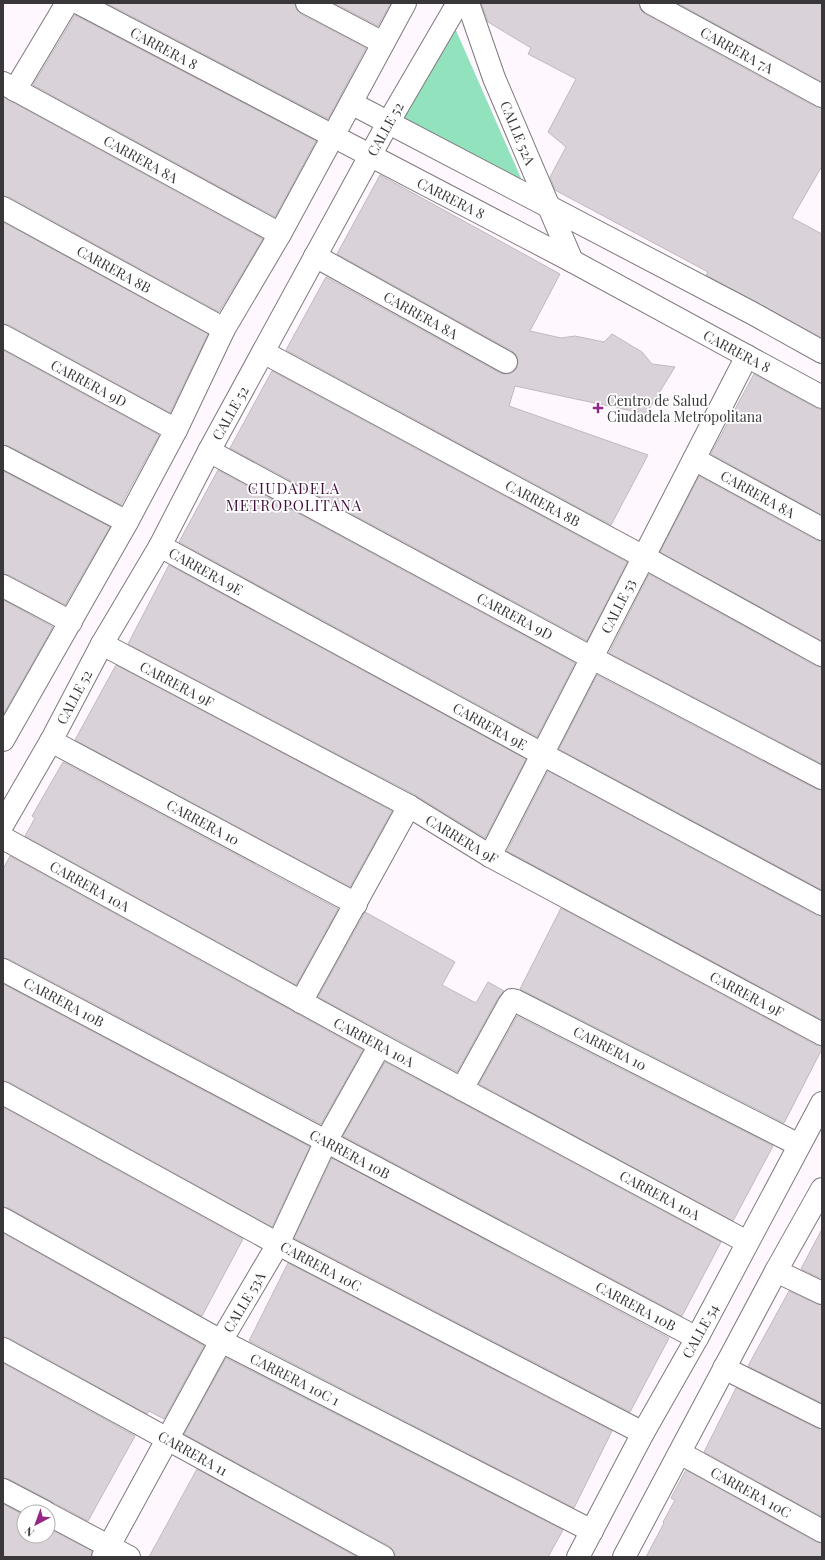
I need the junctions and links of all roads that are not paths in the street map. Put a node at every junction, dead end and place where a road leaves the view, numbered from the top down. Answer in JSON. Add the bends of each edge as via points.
{"nodes":[{"id":1,"x":68,"y":3,"type":"edge"},
{"id":2,"x":79,"y":3,"type":"edge"},
{"id":3,"x":307,"y":3,"type":"edge"},
{"id":4,"x":405,"y":3,"type":"edge"},
{"id":5,"x":458,"y":3,"type":"edge"},
{"id":6,"x":468,"y":3,"type":"edge"},
{"id":7,"x":651,"y":3,"type":"edge"},
{"id":8,"x":383,"y":43,"type":"junction"},
{"id":9,"x":9,"y":86,"type":"edge"},
{"id":10,"x":822,"y":96,"type":"edge"},
{"id":11,"x":351,"y":103,"type":"junction"},
{"id":12,"x":388,"y":123,"type":"junction"},
{"id":13,"x":332,"y":136,"type":"junction"},
{"id":14,"x":370,"y":156,"type":"junction"},
{"id":15,"x":3,"y":208,"type":"edge"},
{"id":16,"x":549,"y":208,"type":"junction"},
{"id":17,"x":280,"y":234,"type":"junction"},
{"id":18,"x":315,"y":256,"type":"junction"},
{"id":19,"x":572,"y":261,"type":"junction"},
{"id":20,"x":224,"y":329,"type":"junction"},
{"id":21,"x":3,"y":336,"type":"edge"},
{"id":22,"x":262,"y":352,"type":"junction"},
{"id":23,"x":822,"y":352,"type":"edge"},
{"id":24,"x":747,"y":356,"type":"junction"},
{"id":25,"x":506,"y":362,"type":"dead end"},
{"id":26,"x":822,"y":396,"type":"edge"},
{"id":27,"x":176,"y":430,"type":"junction"},
{"id":28,"x":209,"y":451,"type":"junction"},
{"id":29,"x":3,"y":457,"type":"edge"},
{"id":30,"x":694,"y":459,"type":"junction"},
{"id":31,"x":127,"y":522,"type":"junction"},
{"id":32,"x":822,"y":529,"type":"edge"},
{"id":33,"x":160,"y":546,"type":"junction"},
{"id":34,"x":644,"y":557,"type":"junction"},
{"id":35,"x":3,"y":586,"type":"edge"},
{"id":36,"x":71,"y":622,"type":"junction"},
{"id":37,"x":102,"y":644,"type":"junction"},
{"id":38,"x":822,"y":655,"type":"edge"},
{"id":39,"x":592,"y":658,"type":"junction"},
{"id":40,"x":10,"y":713,"type":"edge"},
{"id":41,"x":3,"y":740,"type":"edge"},
{"id":42,"x":51,"y":741,"type":"junction"},
{"id":43,"x":542,"y":754,"type":"junction"},
{"id":44,"x":822,"y":778,"type":"edge"},
{"id":45,"x":409,"y":806,"type":"junction"},
{"id":46,"x":3,"y":824,"type":"edge"},
{"id":47,"x":3,"y":838,"type":"edge"},
{"id":48,"x":490,"y":856,"type":"junction"},
{"id":49,"x":356,"y":904,"type":"junction"},
{"id":50,"x":822,"y":904,"type":"edge"},
{"id":51,"x":3,"y":970,"type":"edge"},
{"id":52,"x":301,"y":1002,"type":"junction"},
{"id":53,"x":822,"y":1034,"type":"edge"},
{"id":54,"x":380,"y":1045,"type":"junction"},
{"id":55,"x":462,"y":1089,"type":"junction"},
{"id":56,"x":3,"y":1092,"type":"edge"},
{"id":57,"x":822,"y":1103,"type":"edge"},
{"id":58,"x":326,"y":1141,"type":"junction"},
{"id":59,"x":799,"y":1145,"type":"junction"},
{"id":60,"x":822,"y":1189,"type":"edge"},
{"id":61,"x":3,"y":1219,"type":"edge"},
{"id":62,"x":747,"y":1242,"type":"junction"},
{"id":63,"x":278,"y":1244,"type":"junction"},
{"id":64,"x":776,"y":1271,"type":"junction"},
{"id":65,"x":822,"y":1293,"type":"edge"},
{"id":66,"x":697,"y":1338,"type":"junction"},
{"id":67,"x":221,"y":1340,"type":"junction"},
{"id":68,"x":3,"y":1349,"type":"edge"},
{"id":69,"x":724,"y":1368,"type":"junction"},
{"id":70,"x":822,"y":1417,"type":"edge"},
{"id":71,"x":642,"y":1434,"type":"junction"},
{"id":72,"x":168,"y":1440,"type":"junction"},
{"id":73,"x":680,"y":1454,"type":"junction"},
{"id":74,"x":3,"y":1490,"type":"edge"},
{"id":75,"x":30,"y":1504,"type":"edge"},
{"id":76,"x":56,"y":1519,"type":"edge"},
{"id":77,"x":592,"y":1530,"type":"junction"},
{"id":78,"x":822,"y":1531,"type":"edge"},
{"id":79,"x":106,"y":1552,"type":"edge"},
{"id":80,"x":629,"y":1555,"type":"edge"},
{"id":81,"x":129,"y":1557,"type":"edge"},
{"id":82,"x":383,"y":1557,"type":"edge"},
{"id":83,"x":578,"y":1557,"type":"edge"}],
"edges":[{"from":1,"to":9,"type":"street"},
{"from":2,"to":13,"type":"street","name":"CARRERA 8"},
{"from":3,"to":8,"type":"street"},
{"from":4,"to":8,"type":"street"},
{"from":5,"to":12,"type":"street","name":"CALLE 52"},
{"from":6,"to":16,"type":"street","name":"CALLE 52A","via":[[494,78]]},
{"from":7,"to":10,"type":"street","name":"CARRERA 7A"},
{"from":8,"to":11,"type":"street"},
{"from":9,"to":17,"type":"street","name":"CARRERA 8A"},
{"from":11,"to":12,"type":"street"},
{"from":11,"to":13,"type":"street"},
{"from":12,"to":14,"type":"street","name":"CALLE 52"},
{"from":12,"to":16,"type":"street"},
{"from":13,"to":14,"type":"street","name":"CARRERA 8"},
{"from":13,"to":17,"type":"street"},
{"from":14,"to":18,"type":"street","name":"CALLE 52"},
{"from":14,"to":19,"type":"street","name":"CARRERA 8"},
{"from":15,"to":20,"type":"street","name":"CARRERA 8B"},
{"from":16,"to":19,"type":"street","name":"CALLE 52A"},
{"from":16,"to":23,"type":"street"},
{"from":17,"to":20,"type":"street"},
{"from":18,"to":22,"type":"street","name":"CALLE 52"},
{"from":18,"to":25,"type":"street","name":"CARRERA 8A"},
{"from":19,"to":24,"type":"street","name":"CARRERA 8"},
{"from":20,"to":27,"type":"street"},
{"from":21,"to":27,"type":"street","name":"CARRERA 9D"},
{"from":22,"to":28,"type":"street","name":"CALLE 52"},
{"from":22,"to":34,"type":"street","name":"CARRERA 8B"},
{"from":24,"to":26,"type":"street","name":"CARRERA 8"},
{"from":24,"to":30,"type":"street","name":"CALLE 53"},
{"from":27,"to":31,"type":"street"},
{"from":28,"to":33,"type":"street","name":"CALLE 52"},
{"from":28,"to":39,"type":"street","name":"CARRERA 9D"},
{"from":29,"to":31,"type":"street"},
{"from":30,"to":32,"type":"street","name":"CARRERA 8A"},
{"from":30,"to":34,"type":"street","name":"CALLE 53"},
{"from":31,"to":36,"type":"street"},
{"from":33,"to":37,"type":"street","name":"CALLE 52"},
{"from":33,"to":43,"type":"street","name":"CARRERA 9E"},
{"from":34,"to":38,"type":"street","name":"CARRERA 8B"},
{"from":34,"to":39,"type":"street","name":"CALLE 53"},
{"from":35,"to":36,"type":"street"},
{"from":36,"to":40,"type":"street"},
{"from":37,"to":42,"type":"street","name":"CALLE 52"},
{"from":37,"to":45,"type":"street","name":"CARRERA 9F"},
{"from":39,"to":43,"type":"street","name":"CALLE 53"},
{"from":39,"to":44,"type":"street","name":"CARRERA 9D"},
{"from":40,"to":41,"type":"street"},
{"from":42,"to":46,"type":"street","name":"CALLE 52"},
{"from":42,"to":49,"type":"street","name":"CARRERA 10"},
{"from":43,"to":48,"type":"street","name":"CALLE 53"},
{"from":43,"to":50,"type":"street","name":"CARRERA 9E"},
{"from":45,"to":48,"type":"street","name":"CARRERA 9F"},
{"from":45,"to":49,"type":"street"},
{"from":47,"to":52,"type":"street","name":"CARRERA 10A"},
{"from":48,"to":53,"type":"street","name":"CARRERA 9F"},
{"from":49,"to":52,"type":"street"},
{"from":51,"to":58,"type":"street","name":"CARRERA 10B"},
{"from":52,"to":54,"type":"street","name":"CARRERA 10A"},
{"from":54,"to":55,"type":"street","name":"CARRERA 10A"},
{"from":54,"to":58,"type":"street","name":"CALLE 53A"},
{"from":55,"to":59,"type":"street","name":"CARRERA 10","via":[[512,1000]]},
{"from":55,"to":62,"type":"street","name":"CARRERA 10A"},
{"from":56,"to":63,"type":"street","name":"CARRERA 10C"},
{"from":57,"to":59,"type":"street","name":"CALLE 54"},
{"from":58,"to":63,"type":"street","name":"CALLE 53A"},
{"from":58,"to":66,"type":"street","name":"CARRERA 10B"},
{"from":59,"to":62,"type":"street","name":"CALLE 54"},
{"from":60,"to":64,"type":"street"},
{"from":61,"to":67,"type":"street","name":"CARRERA 10C 1"},
{"from":62,"to":66,"type":"street","name":"CALLE 54"},
{"from":63,"to":67,"type":"street","name":"CALLE 53A"},
{"from":63,"to":71,"type":"street","name":"CARRERA 10C"},
{"from":64,"to":65,"type":"street"},
{"from":64,"to":69,"type":"street"},
{"from":66,"to":71,"type":"street","name":"CALLE 54"},
{"from":67,"to":72,"type":"street","name":"CALLE 53A"},
{"from":67,"to":77,"type":"street","name":"CARRERA 10C 1"},
{"from":68,"to":72,"type":"street","name":"CARRERA 11"},
{"from":69,"to":70,"type":"street"},
{"from":69,"to":73,"type":"street"},
{"from":71,"to":77,"type":"street","name":"CALLE 54"},
{"from":72,"to":79,"type":"street","name":"CALLE 53A"},
{"from":72,"to":82,"type":"street","name":"CARRERA 11"},
{"from":73,"to":78,"type":"street","name":"CARRERA 10C"},
{"from":73,"to":80,"type":"street"},
{"from":74,"to":75,"type":"street"},
{"from":76,"to":79,"type":"street"},
{"from":77,"to":83,"type":"street","name":"CALLE 54"},
{"from":79,"to":81,"type":"street"}]}
